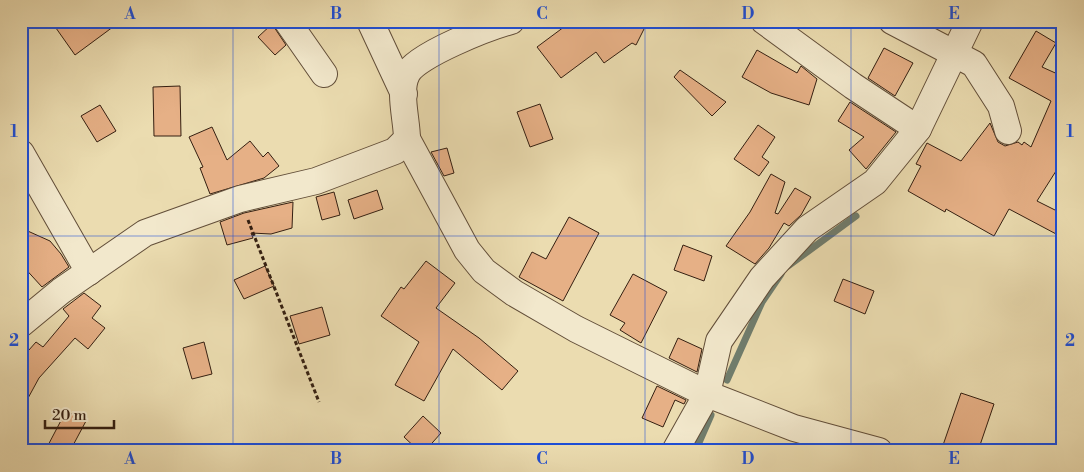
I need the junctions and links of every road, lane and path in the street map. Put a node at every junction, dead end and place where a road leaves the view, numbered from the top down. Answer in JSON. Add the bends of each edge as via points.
{"nodes":[{"id":1,"x":287,"y":21,"type":"edge"},
{"id":2,"x":370,"y":21,"type":"edge"},
{"id":3,"x":511,"y":21,"type":"edge"},
{"id":4,"x":764,"y":21,"type":"edge"},
{"id":5,"x":892,"y":21,"type":"edge"},
{"id":6,"x":970,"y":21,"type":"edge"},
{"id":7,"x":954,"y":54,"type":"junction"},
{"id":8,"x":324,"y":74,"type":"dead end"},
{"id":9,"x":404,"y":94,"type":"junction"},
{"id":10,"x":918,"y":129,"type":"junction"},
{"id":11,"x":1008,"y":131,"type":"dead end"},
{"id":12,"x":407,"y":139,"type":"junction"},
{"id":13,"x":21,"y":153,"type":"edge"},
{"id":14,"x":240,"y":199,"type":"junction"},
{"id":15,"x":89,"y":272,"type":"junction"},
{"id":16,"x":28,"y":309,"type":"edge"},
{"id":17,"x":707,"y":394,"type":"junction"},
{"id":18,"x":319,"y":402,"type":"dead end"},
{"id":19,"x":675,"y":451,"type":"edge"},
{"id":20,"x":879,"y":451,"type":"edge"}],
"edges":[{"from":1,"to":8,"type":"street"},
{"from":2,"to":9,"type":"street"},
{"from":3,"to":9,"type":"street","via":[[417,62],[406,75]]},
{"from":4,"to":10,"type":"street"},
{"from":5,"to":7,"type":"street"},
{"from":6,"to":7,"type":"street"},
{"from":7,"to":10,"type":"street"},
{"from":7,"to":11,"type":"street","via":[[980,70],[1001,106]]},
{"from":9,"to":12,"type":"street"},
{"from":10,"to":17,"type":"street","via":[[875,182],[807,228],[762,278],[720,341]]},
{"from":12,"to":14,"type":"street","via":[[395,150],[333,175]]},
{"from":12,"to":17,"type":"street","via":[[467,250],[484,271],[514,293],[576,329]]},
{"from":13,"to":15,"type":"street"},
{"from":14,"to":15,"type":"street","via":[[145,233]]},
{"from":14,"to":18,"type":"path"},
{"from":15,"to":16,"type":"street"},
{"from":17,"to":19,"type":"street"},
{"from":17,"to":20,"type":"street","via":[[794,428]]}]}
